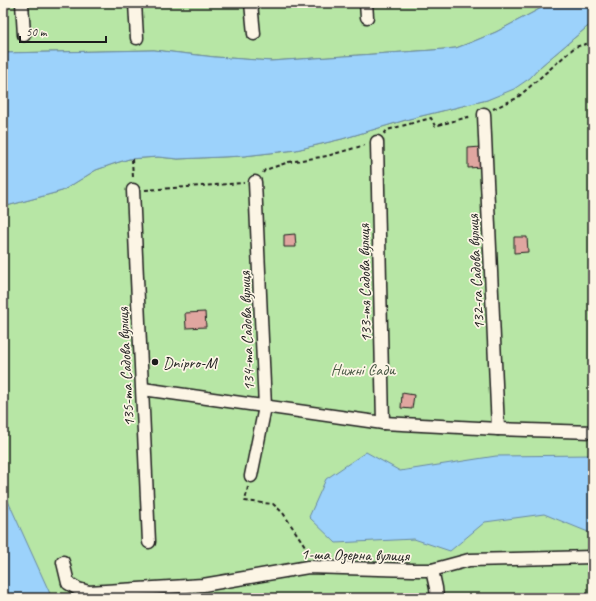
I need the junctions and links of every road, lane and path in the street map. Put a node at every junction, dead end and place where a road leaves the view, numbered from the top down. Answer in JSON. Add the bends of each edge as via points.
{"nodes":[{"id":1,"x":22,"y":3,"type":"edge"},
{"id":2,"x":135,"y":3,"type":"edge"},
{"id":3,"x":251,"y":3,"type":"edge"},
{"id":4,"x":366,"y":3,"type":"edge"},
{"id":5,"x":367,"y":17,"type":"dead end"},
{"id":6,"x":254,"y":34,"type":"dead end"},
{"id":7,"x":24,"y":35,"type":"dead end"},
{"id":8,"x":137,"y":38,"type":"dead end"},
{"id":9,"x":593,"y":42,"type":"edge"},
{"id":10,"x":484,"y":114,"type":"junction"},
{"id":11,"x":377,"y":142,"type":"junction"},
{"id":12,"x":132,"y":159,"type":"dead end"},
{"id":13,"x":255,"y":182,"type":"junction"},
{"id":14,"x":133,"y":190,"type":"junction"},
{"id":15,"x":143,"y":389,"type":"junction"},
{"id":16,"x":265,"y":407,"type":"junction"},
{"id":17,"x":383,"y":423,"type":"junction"},
{"id":18,"x":498,"y":429,"type":"junction"},
{"id":19,"x":593,"y":432,"type":"edge"},
{"id":20,"x":250,"y":476,"type":"joint"},
{"id":21,"x":149,"y":542,"type":"dead end"},
{"id":22,"x":307,"y":549,"type":"dead end"},
{"id":23,"x":593,"y":558,"type":"edge"},
{"id":24,"x":63,"y":562,"type":"dead end"},
{"id":25,"x":432,"y":570,"type":"junction"},
{"id":26,"x":159,"y":593,"type":"edge"},
{"id":27,"x":436,"y":598,"type":"edge"}],
"edges":[{"from":1,"to":7,"type":"street"},
{"from":2,"to":8,"type":"street"},
{"from":3,"to":6,"type":"street"},
{"from":4,"to":5,"type":"street"},
{"from":9,"to":10,"type":"path","via":[[575,46],[517,98]]},
{"from":10,"to":11,"type":"path","via":[[435,126],[431,118],[387,130]]},
{"from":10,"to":18,"type":"street","name":"132-га Садова вулиця"},
{"from":11,"to":13,"type":"path","via":[[326,156],[289,162],[265,170]]},
{"from":11,"to":17,"type":"street","name":"133-тя Садова вулиця"},
{"from":12,"to":14,"type":"path"},
{"from":13,"to":14,"type":"path"},
{"from":13,"to":16,"type":"street","name":"134-та Садова вулиця"},
{"from":14,"to":15,"type":"street","name":"135-та Садова вулиця"},
{"from":15,"to":16,"type":"street"},
{"from":15,"to":21,"type":"street","name":"135-та Садова вулиця"},
{"from":16,"to":17,"type":"street"},
{"from":16,"to":20,"type":"street","name":"134-та Садова вулиця"},
{"from":17,"to":18,"type":"street"},
{"from":18,"to":19,"type":"street"},
{"from":20,"to":22,"type":"path","via":[[245,502],[273,504]]},
{"from":23,"to":25,"type":"street","name":"1-ша Озерна вулиця","via":[[469,560]]},
{"from":24,"to":26,"type":"street","name":"1-ша Озерна вулиця","via":[[68,582],[78,589],[89,592]]},
{"from":25,"to":26,"type":"street","name":"1-ша Озерна вулиця","via":[[308,566]]},
{"from":25,"to":27,"type":"street"}]}
